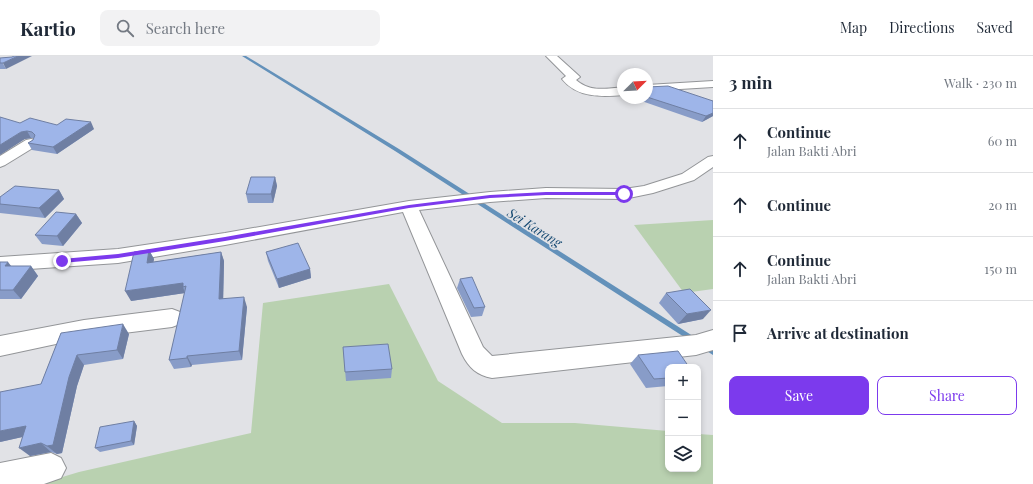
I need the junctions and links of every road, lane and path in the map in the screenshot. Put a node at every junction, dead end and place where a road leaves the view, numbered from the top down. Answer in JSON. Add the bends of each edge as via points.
{"nodes":[{"id":1,"x":551,"y":56,"type":"edge"},
{"id":2,"x":713,"y":84,"type":"edge"},
{"id":3,"x":653,"y":88,"type":"edge"},
{"id":4,"x":617,"y":92,"type":"edge"},
{"id":5,"x":31,"y":143,"type":"edge"},
{"id":6,"x":713,"y":160,"type":"edge"},
{"id":7,"x":0,"y":162,"type":"edge"},
{"id":8,"x":409,"y":206,"type":"junction"},
{"id":9,"x":0,"y":264,"type":"edge"},
{"id":10,"x":172,"y":318,"type":"dead end"},
{"id":11,"x":705,"y":343,"type":"edge"},
{"id":12,"x":0,"y":346,"type":"edge"},
{"id":13,"x":50,"y":468,"type":"dead end"},
{"id":14,"x":0,"y":478,"type":"edge"}],
"edges":[{"from":1,"to":4,"type":"street","via":[[574,77],[568,79],[570,82],[585,91]]},
{"from":2,"to":3,"type":"street"},
{"from":5,"to":7,"type":"street"},
{"from":6,"to":8,"type":"street","via":[[688,176],[647,190],[624,194],[546,193]]},
{"from":8,"to":9,"type":"street","via":[[118,256]]},
{"from":8,"to":11,"type":"street","via":[[474,354],[485,366]]},
{"from":10,"to":12,"type":"street","via":[[84,329]]},
{"from":13,"to":14,"type":"street"}]}
